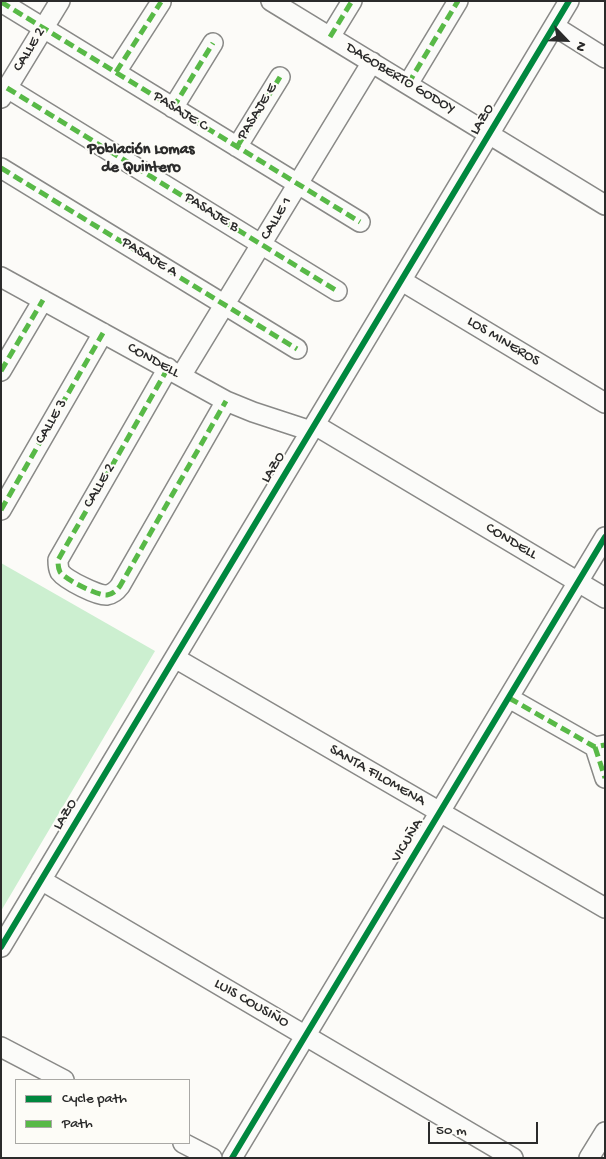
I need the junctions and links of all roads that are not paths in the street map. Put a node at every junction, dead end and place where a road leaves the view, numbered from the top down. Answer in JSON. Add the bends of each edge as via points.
{"nodes":[{"id":1,"x":60,"y":1,"type":"edge"},
{"id":2,"x":271,"y":1,"type":"edge"},
{"id":3,"x":352,"y":1,"type":"edge"},
{"id":4,"x":458,"y":1,"type":"edge"},
{"id":5,"x":1,"y":2,"type":"edge"},
{"id":6,"x":160,"y":2,"type":"edge"},
{"id":7,"x":572,"y":3,"type":"edge"},
{"id":8,"x":554,"y":26,"type":"junction"},
{"id":9,"x":44,"y":28,"type":"junction"},
{"id":10,"x":330,"y":37,"type":"junction"},
{"id":11,"x":213,"y":43,"type":"dead end"},
{"id":12,"x":605,"y":58,"type":"edge"},
{"id":13,"x":372,"y":62,"type":"junction"},
{"id":14,"x":116,"y":72,"type":"junction"},
{"id":15,"x":280,"y":77,"type":"dead end"},
{"id":16,"x":408,"y":84,"type":"junction"},
{"id":17,"x":4,"y":93,"type":"edge"},
{"id":18,"x":174,"y":108,"type":"junction"},
{"id":19,"x":490,"y":133,"type":"junction"},
{"id":20,"x":237,"y":147,"type":"junction"},
{"id":21,"x":1,"y":168,"type":"edge"},
{"id":22,"x":298,"y":184,"type":"junction"},
{"id":23,"x":605,"y":205,"type":"edge"},
{"id":24,"x":360,"y":222,"type":"dead end"},
{"id":25,"x":262,"y":245,"type":"junction"},
{"id":26,"x":1,"y":277,"type":"edge"},
{"id":27,"x":402,"y":281,"type":"junction"},
{"id":28,"x":337,"y":291,"type":"dead end"},
{"id":29,"x":43,"y":300,"type":"junction"},
{"id":30,"x":225,"y":304,"type":"junction"},
{"id":31,"x":103,"y":334,"type":"junction"},
{"id":32,"x":297,"y":349,"type":"dead end"},
{"id":33,"x":1,"y":371,"type":"edge"},
{"id":34,"x":175,"y":372,"type":"junction"},
{"id":35,"x":226,"y":401,"type":"junction"},
{"id":36,"x":605,"y":403,"type":"edge"},
{"id":37,"x":313,"y":428,"type":"junction"},
{"id":38,"x":1,"y":510,"type":"edge"},
{"id":39,"x":605,"y":537,"type":"edge"},
{"id":40,"x":578,"y":582,"type":"junction"},
{"id":41,"x":605,"y":598,"type":"edge"},
{"id":42,"x":175,"y":658,"type":"junction"},
{"id":43,"x":509,"y":698,"type":"junction"},
{"id":44,"x":600,"y":746,"type":"edge"},
{"id":45,"x":605,"y":778,"type":"edge"},
{"id":46,"x":440,"y":812,"type":"junction"},
{"id":47,"x":41,"y":880,"type":"junction"},
{"id":48,"x":605,"y":908,"type":"edge"},
{"id":49,"x":1,"y":947,"type":"edge"},
{"id":50,"x":305,"y":1036,"type":"junction"},
{"id":51,"x":1,"y":1047,"type":"edge"},
{"id":52,"x":62,"y":1079,"type":"edge"},
{"id":53,"x":605,"y":1132,"type":"edge"},
{"id":54,"x":185,"y":1144,"type":"edge"},
{"id":55,"x":212,"y":1158,"type":"edge"},
{"id":56,"x":232,"y":1158,"type":"edge"},
{"id":57,"x":513,"y":1158,"type":"edge"},
{"id":58,"x":589,"y":1158,"type":"edge"}],
"edges":[{"from":1,"to":9,"type":"street","name":"CALLE 2"},
{"from":2,"to":10,"type":"street","name":"DAGOBERTO GODOY"},
{"from":3,"to":10,"type":"street"},
{"from":4,"to":16,"type":"street"},
{"from":5,"to":9,"type":"street","name":"PASAJE C"},
{"from":6,"to":14,"type":"street"},
{"from":7,"to":8,"type":"street","name":"LAZO"},
{"from":8,"to":12,"type":"street"},
{"from":8,"to":19,"type":"street","name":"LAZO"},
{"from":9,"to":14,"type":"street","name":"PASAJE C"},
{"from":9,"to":17,"type":"street","name":"CALLE 2"},
{"from":10,"to":13,"type":"street","name":"DAGOBERTO GODOY"},
{"from":11,"to":18,"type":"street"},
{"from":13,"to":16,"type":"street","name":"DAGOBERTO GODOY"},
{"from":13,"to":22,"type":"street","name":"CALLE 1"},
{"from":14,"to":18,"type":"street","name":"PASAJE C"},
{"from":15,"to":20,"type":"street","name":"PASAJE E"},
{"from":16,"to":19,"type":"street","name":"DAGOBERTO GODOY"},
{"from":17,"to":25,"type":"street","name":"PASAJE B"},
{"from":18,"to":20,"type":"street","name":"PASAJE C"},
{"from":19,"to":23,"type":"street","name":"DAGOBERTO GODOY"},
{"from":19,"to":27,"type":"street","name":"LAZO"},
{"from":20,"to":22,"type":"street","name":"PASAJE C"},
{"from":21,"to":30,"type":"street","name":"PASAJE A"},
{"from":22,"to":24,"type":"street","name":"PASAJE C"},
{"from":22,"to":25,"type":"street","name":"CALLE 1"},
{"from":25,"to":28,"type":"street","name":"PASAJE B"},
{"from":25,"to":30,"type":"street","name":"CALLE 1"},
{"from":26,"to":29,"type":"street","name":"CONDELL"},
{"from":27,"to":36,"type":"street","name":"LOS MINEROS"},
{"from":27,"to":37,"type":"street","name":"LAZO"},
{"from":29,"to":31,"type":"street","name":"CONDELL"},
{"from":29,"to":33,"type":"street"},
{"from":30,"to":32,"type":"street","name":"PASAJE A"},
{"from":30,"to":34,"type":"street","name":"CALLE 1"},
{"from":31,"to":34,"type":"street","name":"CONDELL"},
{"from":31,"to":38,"type":"street","name":"CALLE 3"},
{"from":34,"to":35,"type":"street","name":"CONDELL"},
{"from":34,"to":35,"type":"street","name":"CALLE 2","via":[[59,556],[60,572],[92,592],[107,595],[120,586]]},
{"from":35,"to":37,"type":"street","name":"CONDELL","via":[[253,412]]},
{"from":37,"to":40,"type":"street","name":"CONDELL"},
{"from":37,"to":42,"type":"street","name":"LAZO"},
{"from":39,"to":40,"type":"street","name":"VICUÑA"},
{"from":40,"to":41,"type":"street","name":"CONDELL"},
{"from":40,"to":43,"type":"street","name":"VICUÑA"},
{"from":42,"to":46,"type":"street","name":"SANTA FILOMENA"},
{"from":42,"to":47,"type":"street","name":"LAZO"},
{"from":43,"to":44,"type":"street"},
{"from":43,"to":46,"type":"street","name":"VICUÑA"},
{"from":44,"to":45,"type":"street"},
{"from":46,"to":48,"type":"street","name":"SANTA FILOMENA"},
{"from":46,"to":50,"type":"street","name":"VICUÑA"},
{"from":47,"to":49,"type":"street","name":"LAZO"},
{"from":47,"to":50,"type":"street","name":"LUIS COUSIÑO"},
{"from":50,"to":56,"type":"street","name":"VICUÑA"},
{"from":50,"to":57,"type":"street","name":"LUIS COUSIÑO"},
{"from":51,"to":52,"type":"street"},
{"from":53,"to":58,"type":"street"},
{"from":54,"to":55,"type":"street"}]}
